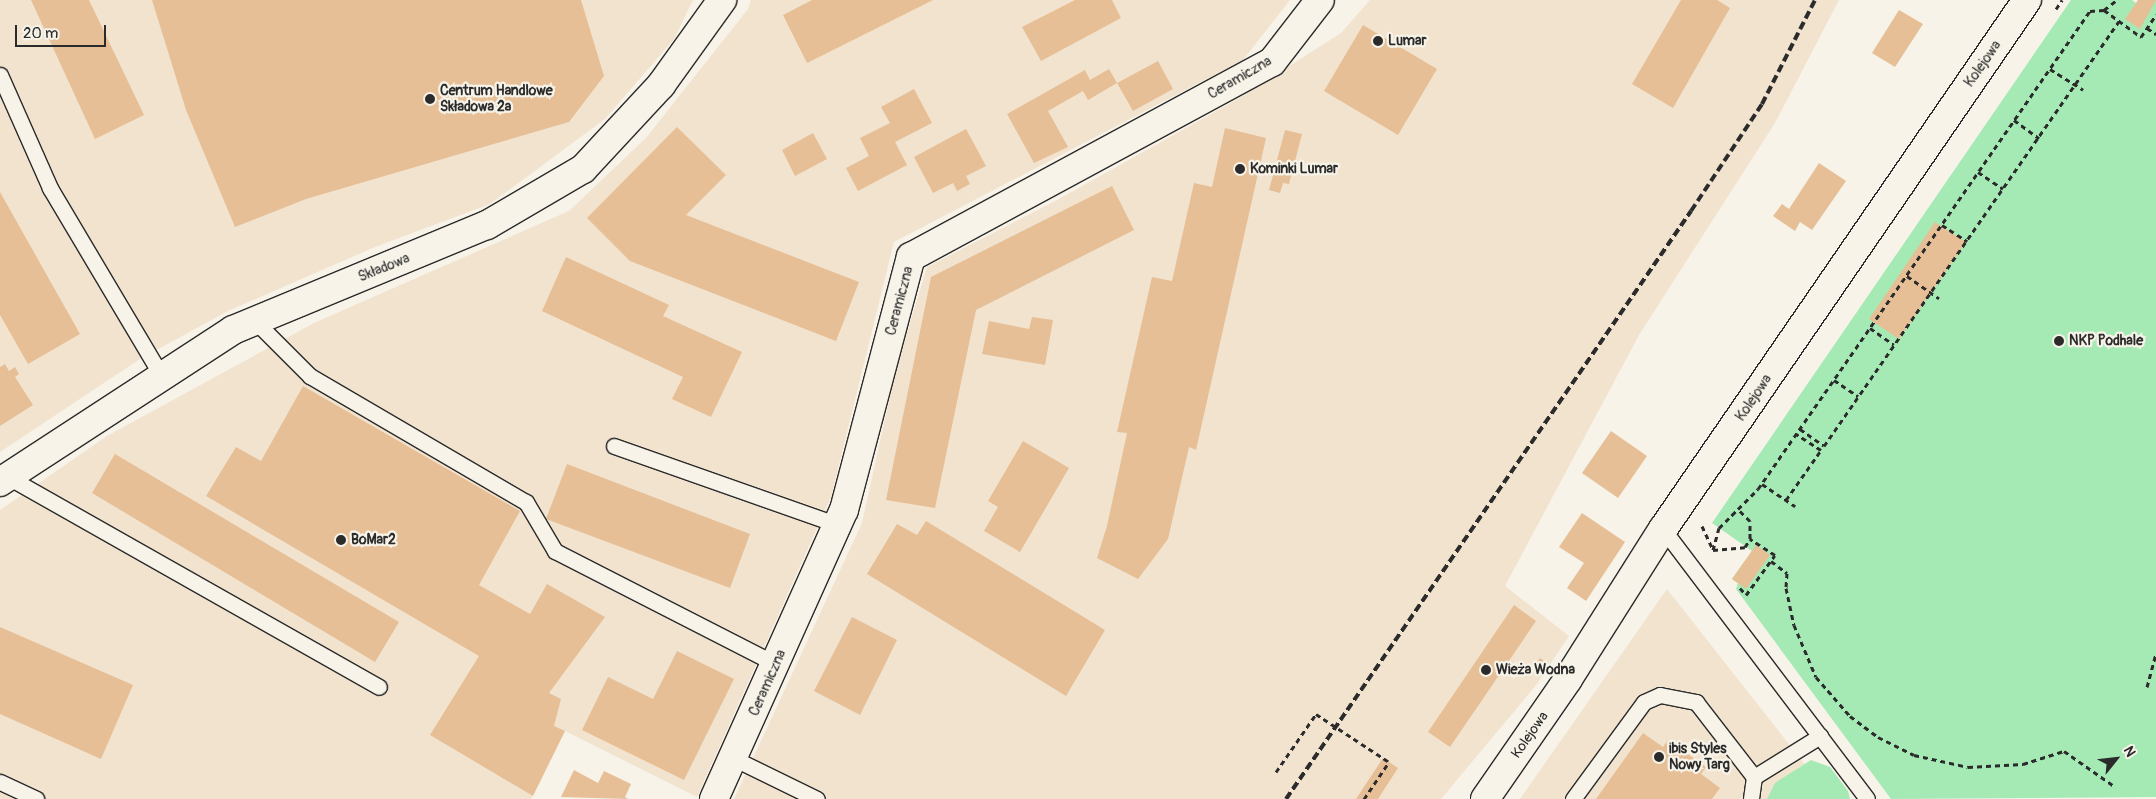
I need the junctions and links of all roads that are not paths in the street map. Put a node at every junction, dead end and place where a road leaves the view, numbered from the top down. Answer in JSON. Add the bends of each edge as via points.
{"nodes":[{"id":1,"x":722,"y":0,"type":"edge"},
{"id":2,"x":1320,"y":0,"type":"edge"},
{"id":3,"x":2027,"y":0,"type":"edge"},
{"id":4,"x":0,"y":75,"type":"edge"},
{"id":5,"x":255,"y":321,"type":"junction"},
{"id":6,"x":161,"y":375,"type":"junction"},
{"id":7,"x":614,"y":446,"type":"dead end"},
{"id":8,"x":4,"y":480,"type":"edge"},
{"id":9,"x":838,"y":525,"type":"junction"},
{"id":10,"x":1663,"y":529,"type":"junction"},
{"id":11,"x":776,"y":664,"type":"junction"},
{"id":12,"x":379,"y":687,"type":"dead end"},
{"id":13,"x":1820,"y":736,"type":"junction"},
{"id":14,"x":735,"y":759,"type":"junction"},
{"id":15,"x":1754,"y":777,"type":"junction"},
{"id":16,"x":0,"y":782,"type":"edge"},
{"id":17,"x":36,"y":799,"type":"edge"},
{"id":18,"x":714,"y":799,"type":"edge"},
{"id":19,"x":817,"y":799,"type":"edge"},
{"id":20,"x":1485,"y":799,"type":"edge"},
{"id":21,"x":1573,"y":799,"type":"edge"},
{"id":22,"x":1751,"y":799,"type":"edge"},
{"id":23,"x":1867,"y":799,"type":"edge"}],
"edges":[{"from":1,"to":5,"type":"street","name":"Składowa","via":[[661,85],[583,169],[487,225]]},
{"from":2,"to":9,"type":"street","name":"Ceramiczna","via":[[1272,62],[912,257]]},
{"from":3,"to":10,"type":"street","name":"Kolejowa"},
{"from":4,"to":6,"type":"lane","via":[[50,188]]},
{"from":5,"to":6,"type":"street","name":"Składowa","via":[[233,330]]},
{"from":5,"to":11,"type":"lane","via":[[310,376],[526,502],[555,551]]},
{"from":6,"to":8,"type":"street","name":"Składowa"},
{"from":7,"to":9,"type":"lane"},
{"from":8,"to":12,"type":"lane"},
{"from":9,"to":11,"type":"street","name":"Ceramiczna"},
{"from":10,"to":13,"type":"lane"},
{"from":10,"to":20,"type":"street","name":"Kolejowa","via":[[1568,679]]},
{"from":11,"to":14,"type":"street","name":"Ceramiczna"},
{"from":13,"to":15,"type":"lane"},
{"from":13,"to":23,"type":"lane"},
{"from":14,"to":18,"type":"street","name":"Ceramiczna"},
{"from":14,"to":19,"type":"lane"},
{"from":15,"to":21,"type":"lane","via":[[1696,702],[1660,695],[1639,709]]},
{"from":15,"to":22,"type":"lane"},
{"from":16,"to":17,"type":"lane"}]}
